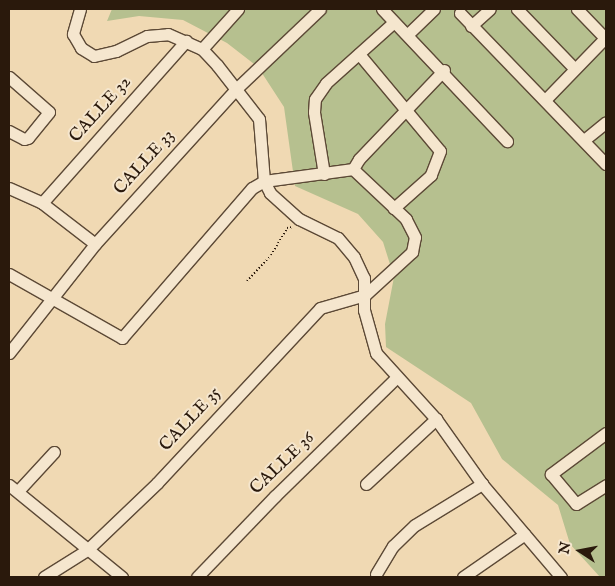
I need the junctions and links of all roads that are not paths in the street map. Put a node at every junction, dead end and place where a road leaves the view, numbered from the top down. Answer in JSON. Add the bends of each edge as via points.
{"nodes":[{"id":1,"x":238,"y":9,"type":"edge"},
{"id":2,"x":320,"y":9,"type":"edge"},
{"id":3,"x":382,"y":9,"type":"edge"},
{"id":4,"x":434,"y":9,"type":"edge"},
{"id":5,"x":490,"y":9,"type":"edge"},
{"id":6,"x":517,"y":9,"type":"edge"},
{"id":7,"x":577,"y":9,"type":"edge"},
{"id":8,"x":79,"y":12,"type":"edge"},
{"id":9,"x":460,"y":12,"type":"dead end"},
{"id":10,"x":394,"y":22,"type":"junction"},
{"id":11,"x":471,"y":26,"type":"junction"},
{"id":12,"x":408,"y":34,"type":"junction"},
{"id":13,"x":606,"y":39,"type":"edge"},
{"id":14,"x":186,"y":41,"type":"junction"},
{"id":15,"x":202,"y":49,"type":"junction"},
{"id":16,"x":359,"y":54,"type":"junction"},
{"id":17,"x":574,"y":68,"type":"junction"},
{"id":18,"x":444,"y":70,"type":"junction"},
{"id":19,"x":9,"y":77,"type":"edge"},
{"id":20,"x":235,"y":90,"type":"junction"},
{"id":21,"x":545,"y":100,"type":"junction"},
{"id":22,"x":407,"y":109,"type":"junction"},
{"id":23,"x":606,"y":122,"type":"edge"},
{"id":24,"x":9,"y":131,"type":"edge"},
{"id":25,"x":584,"y":140,"type":"junction"},
{"id":26,"x":507,"y":141,"type":"dead end"},
{"id":27,"x":606,"y":164,"type":"edge"},
{"id":28,"x":353,"y":169,"type":"junction"},
{"id":29,"x":324,"y":174,"type":"junction"},
{"id":30,"x":264,"y":181,"type":"junction"},
{"id":31,"x":9,"y":188,"type":"edge"},
{"id":32,"x":42,"y":203,"type":"junction"},
{"id":33,"x":394,"y":208,"type":"junction"},
{"id":34,"x":95,"y":244,"type":"junction"},
{"id":35,"x":9,"y":274,"type":"edge"},
{"id":36,"x":365,"y":295,"type":"junction"},
{"id":37,"x":53,"y":296,"type":"junction"},
{"id":38,"x":9,"y":353,"type":"edge"},
{"id":39,"x":396,"y":378,"type":"junction"},
{"id":40,"x":436,"y":419,"type":"junction"},
{"id":41,"x":606,"y":433,"type":"edge"},
{"id":42,"x":54,"y":452,"type":"dead end"},
{"id":43,"x":366,"y":484,"type":"dead end"},
{"id":44,"x":482,"y":484,"type":"junction"},
{"id":45,"x":606,"y":485,"type":"edge"},
{"id":46,"x":13,"y":488,"type":"edge"},
{"id":47,"x":525,"y":534,"type":"junction"},
{"id":48,"x":87,"y":550,"type":"junction"},
{"id":49,"x":376,"y":574,"type":"dead end"},
{"id":50,"x":44,"y":577,"type":"edge"},
{"id":51,"x":122,"y":577,"type":"edge"},
{"id":52,"x":197,"y":577,"type":"edge"},
{"id":53,"x":463,"y":577,"type":"edge"},
{"id":54,"x":561,"y":577,"type":"edge"}],
"edges":[{"from":1,"to":15,"type":"street"},
{"from":2,"to":20,"type":"street","name":"CALLE 33"},
{"from":3,"to":10,"type":"street"},
{"from":4,"to":12,"type":"street"},
{"from":5,"to":11,"type":"street"},
{"from":6,"to":17,"type":"street"},
{"from":7,"to":13,"type":"street"},
{"from":8,"to":14,"type":"street","via":[[74,34],[81,48],[94,56],[116,51],[146,36],[168,34]]},
{"from":9,"to":11,"type":"street"},
{"from":10,"to":12,"type":"street"},
{"from":10,"to":16,"type":"street"},
{"from":11,"to":21,"type":"street"},
{"from":12,"to":18,"type":"street"},
{"from":13,"to":17,"type":"street"},
{"from":14,"to":15,"type":"street"},
{"from":14,"to":32,"type":"street","name":"CALLE 32"},
{"from":15,"to":20,"type":"street"},
{"from":16,"to":22,"type":"street"},
{"from":16,"to":29,"type":"street","via":[[326,83],[315,98],[314,112]]},
{"from":17,"to":21,"type":"street"},
{"from":18,"to":22,"type":"street"},
{"from":18,"to":26,"type":"street"},
{"from":19,"to":24,"type":"street","via":[[48,112],[24,140]]},
{"from":20,"to":30,"type":"street","via":[[259,119]]},
{"from":20,"to":34,"type":"street","name":"CALLE 33"},
{"from":21,"to":25,"type":"street"},
{"from":22,"to":28,"type":"street"},
{"from":22,"to":33,"type":"street","via":[[437,145],[439,158],[431,175],[412,188]]},
{"from":23,"to":25,"type":"street"},
{"from":25,"to":27,"type":"street"},
{"from":28,"to":29,"type":"street"},
{"from":28,"to":33,"type":"street"},
{"from":29,"to":30,"type":"street"},
{"from":30,"to":36,"type":"street","via":[[284,208],[338,238],[354,257],[364,278]]},
{"from":30,"to":37,"type":"street","via":[[252,188],[122,338]]},
{"from":31,"to":32,"type":"street"},
{"from":32,"to":34,"type":"street"},
{"from":33,"to":36,"type":"street","via":[[406,219],[415,237],[412,252]]},
{"from":34,"to":37,"type":"street","name":"CALLE 33"},
{"from":35,"to":37,"type":"street"},
{"from":36,"to":39,"type":"street","via":[[364,310],[376,353]]},
{"from":36,"to":48,"type":"street","name":"CALLE 35","via":[[320,308]]},
{"from":37,"to":38,"type":"street","name":"CALLE 33"},
{"from":39,"to":40,"type":"street","via":[[413,391]]},
{"from":39,"to":52,"type":"street","name":"CALLE 36"},
{"from":40,"to":43,"type":"street"},
{"from":40,"to":44,"type":"street"},
{"from":41,"to":45,"type":"street","via":[[551,474],[576,504]]},
{"from":42,"to":46,"type":"street"},
{"from":44,"to":47,"type":"street"},
{"from":44,"to":49,"type":"street","via":[[415,525],[393,546]]},
{"from":46,"to":48,"type":"street"},
{"from":47,"to":53,"type":"street"},
{"from":47,"to":54,"type":"street"},
{"from":48,"to":50,"type":"street","name":"CALLE 35"},
{"from":48,"to":51,"type":"street"}]}
